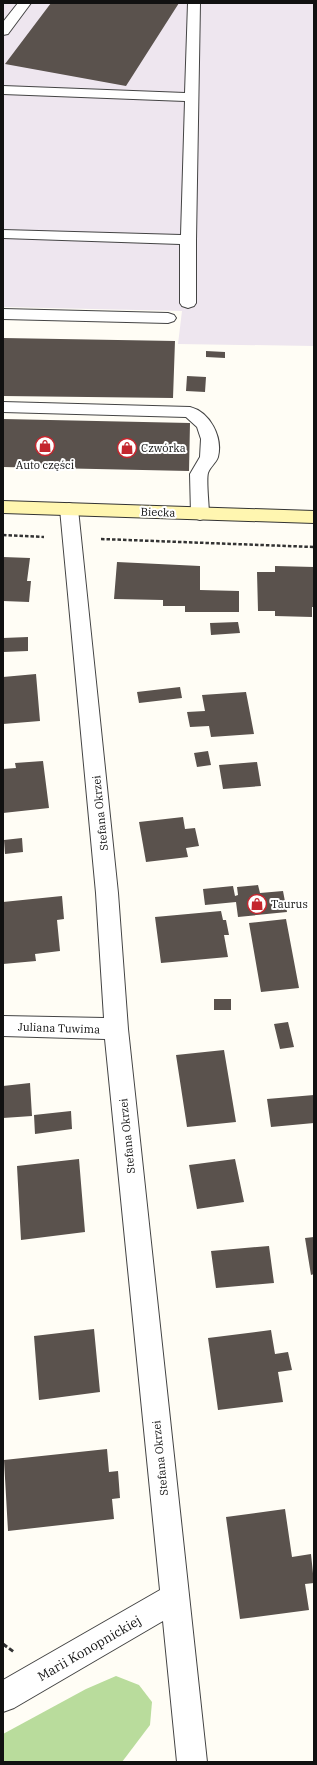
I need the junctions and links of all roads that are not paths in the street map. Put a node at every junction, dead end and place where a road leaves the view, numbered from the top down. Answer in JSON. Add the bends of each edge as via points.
{"nodes":[{"id":1,"x":25,"y":3,"type":"edge"},
{"id":2,"x":194,"y":3,"type":"edge"},
{"id":3,"x":3,"y":31,"type":"edge"},
{"id":4,"x":3,"y":90,"type":"edge"},
{"id":5,"x":191,"y":97,"type":"junction"},
{"id":6,"x":3,"y":234,"type":"edge"},
{"id":7,"x":188,"y":240,"type":"junction"},
{"id":8,"x":188,"y":303,"type":"dead end"},
{"id":9,"x":3,"y":314,"type":"edge"},
{"id":10,"x":168,"y":318,"type":"dead end"},
{"id":11,"x":3,"y":406,"type":"edge"},
{"id":12,"x":3,"y":507,"type":"edge"},
{"id":13,"x":69,"y":509,"type":"junction"},
{"id":14,"x":200,"y":514,"type":"junction"},
{"id":15,"x":314,"y":518,"type":"edge"},
{"id":16,"x":3,"y":1026,"type":"edge"},
{"id":17,"x":116,"y":1029,"type":"junction"},
{"id":18,"x":174,"y":1598,"type":"junction"},
{"id":19,"x":3,"y":1697,"type":"edge"},
{"id":20,"x":192,"y":1762,"type":"edge"}],
"edges":[{"from":1,"to":3,"type":"lane"},
{"from":2,"to":5,"type":"lane"},
{"from":4,"to":5,"type":"lane"},
{"from":5,"to":7,"type":"lane"},
{"from":6,"to":7,"type":"lane"},
{"from":7,"to":8,"type":"lane"},
{"from":9,"to":10,"type":"lane"},
{"from":11,"to":14,"type":"lane","via":[[190,412],[205,425],[209,439],[209,457],[199,474]]},
{"from":12,"to":13,"type":"street","name":"Biecka"},
{"from":13,"to":14,"type":"street","name":"Biecka"},
{"from":13,"to":17,"type":"street","name":"Stefana Okrzei","via":[[108,893]]},
{"from":14,"to":15,"type":"street","name":"Biecka"},
{"from":16,"to":17,"type":"street","name":"Juliana Tuwima"},
{"from":17,"to":18,"type":"street","name":"Stefana Okrzei"},
{"from":18,"to":19,"type":"street","name":"Marii Konopnickiej"},
{"from":18,"to":20,"type":"street","name":"Stefana Okrzei"}]}
